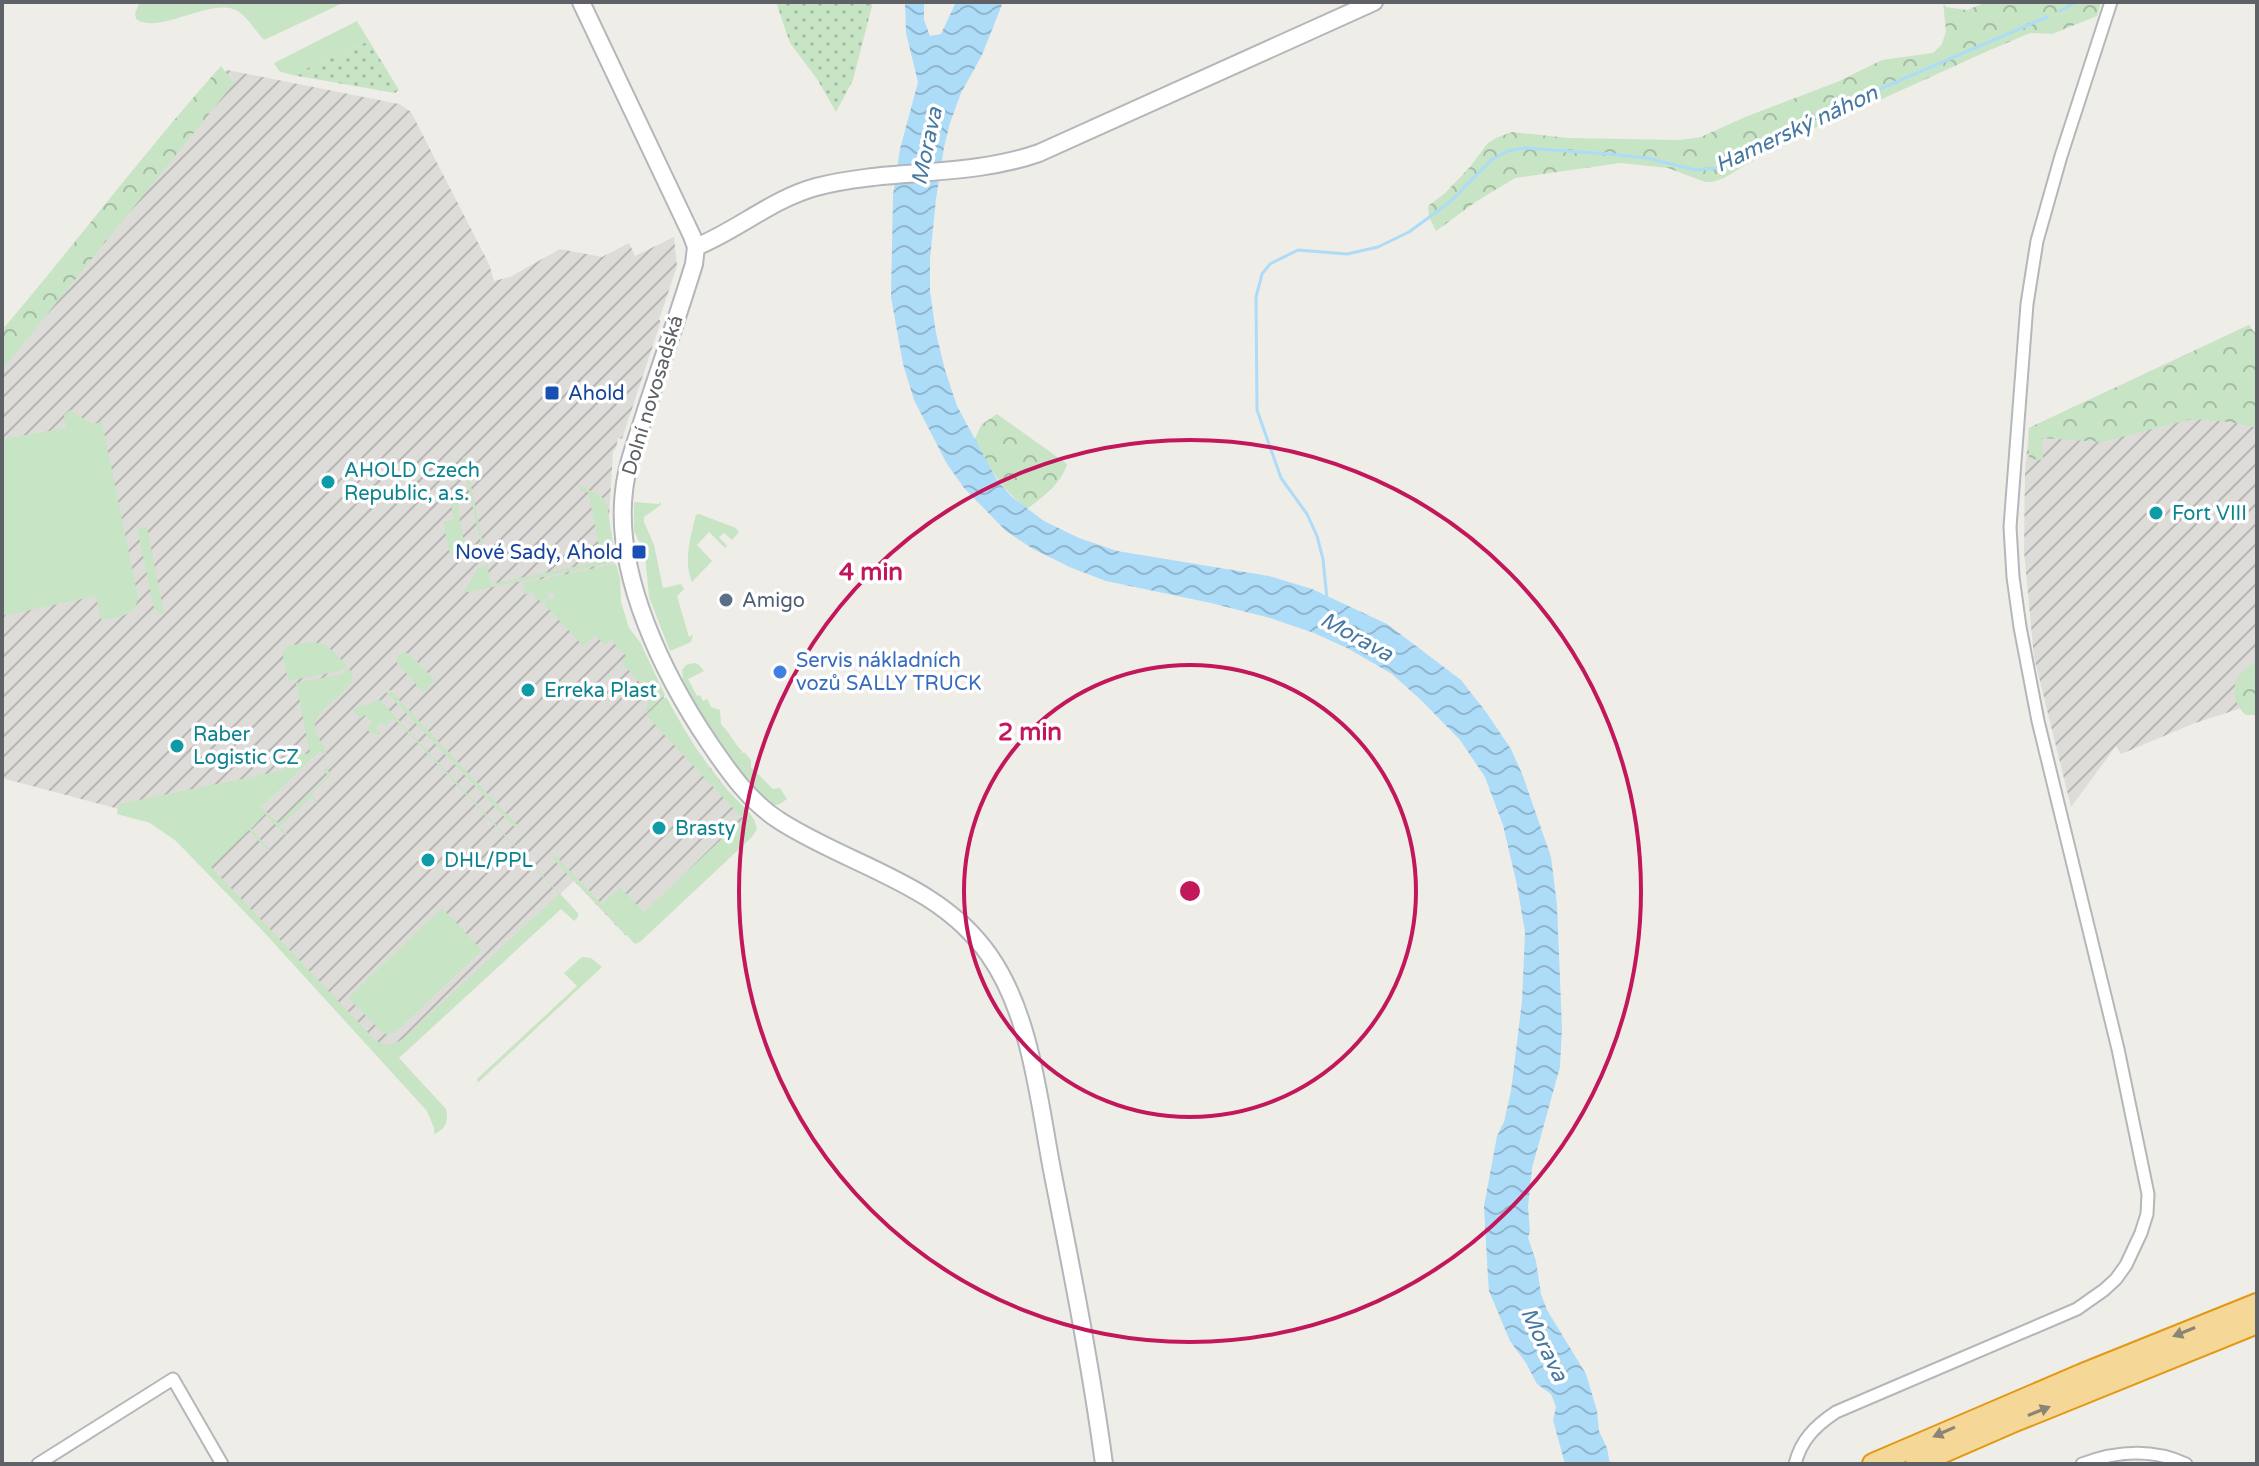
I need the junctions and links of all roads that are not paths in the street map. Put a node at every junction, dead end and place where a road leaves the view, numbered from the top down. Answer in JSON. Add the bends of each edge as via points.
{"nodes":[{"id":1,"x":581,"y":2,"type":"edge"},
{"id":2,"x":1374,"y":2,"type":"edge"},
{"id":3,"x":2111,"y":2,"type":"edge"},
{"id":4,"x":696,"y":247,"type":"junction"},
{"id":5,"x":2257,"y":1304,"type":"edge"},
{"id":6,"x":2257,"y":1323,"type":"edge"},
{"id":7,"x":38,"y":1464,"type":"edge"},
{"id":8,"x":222,"y":1464,"type":"edge"},
{"id":9,"x":1104,"y":1464,"type":"edge"},
{"id":10,"x":1795,"y":1464,"type":"edge"},
{"id":11,"x":1873,"y":1464,"type":"edge"},
{"id":12,"x":1916,"y":1464,"type":"edge"},
{"id":13,"x":2082,"y":1464,"type":"edge"},
{"id":14,"x":2186,"y":1464,"type":"edge"}],
"edges":[{"from":1,"to":4,"type":"main road"},
{"from":2,"to":4,"type":"main road","via":[[1028,157],[800,192]]},
{"from":3,"to":10,"type":"street","via":[[2037,241],[2027,304],[2010,527],[2018,615],[2038,721],[2122,1064],[2145,1171],[2147,1214],[2126,1265],[2090,1300],[1836,1412],[1811,1431]]},
{"from":4,"to":9,"type":"main road","name":"Dolní novosadská","via":[[628,466],[625,540],[642,609],[680,699],[749,795],[777,820],[929,899],[975,937],[1002,976],[1032,1066]]},
{"from":5,"to":11,"type":"highway","one_way":true},
{"from":12,"to":6,"type":"highway","one_way":true},
{"from":7,"to":8,"type":"street","via":[[173,1379]]},
{"from":13,"to":14,"type":"street","via":[[2142,1452]]}]}
